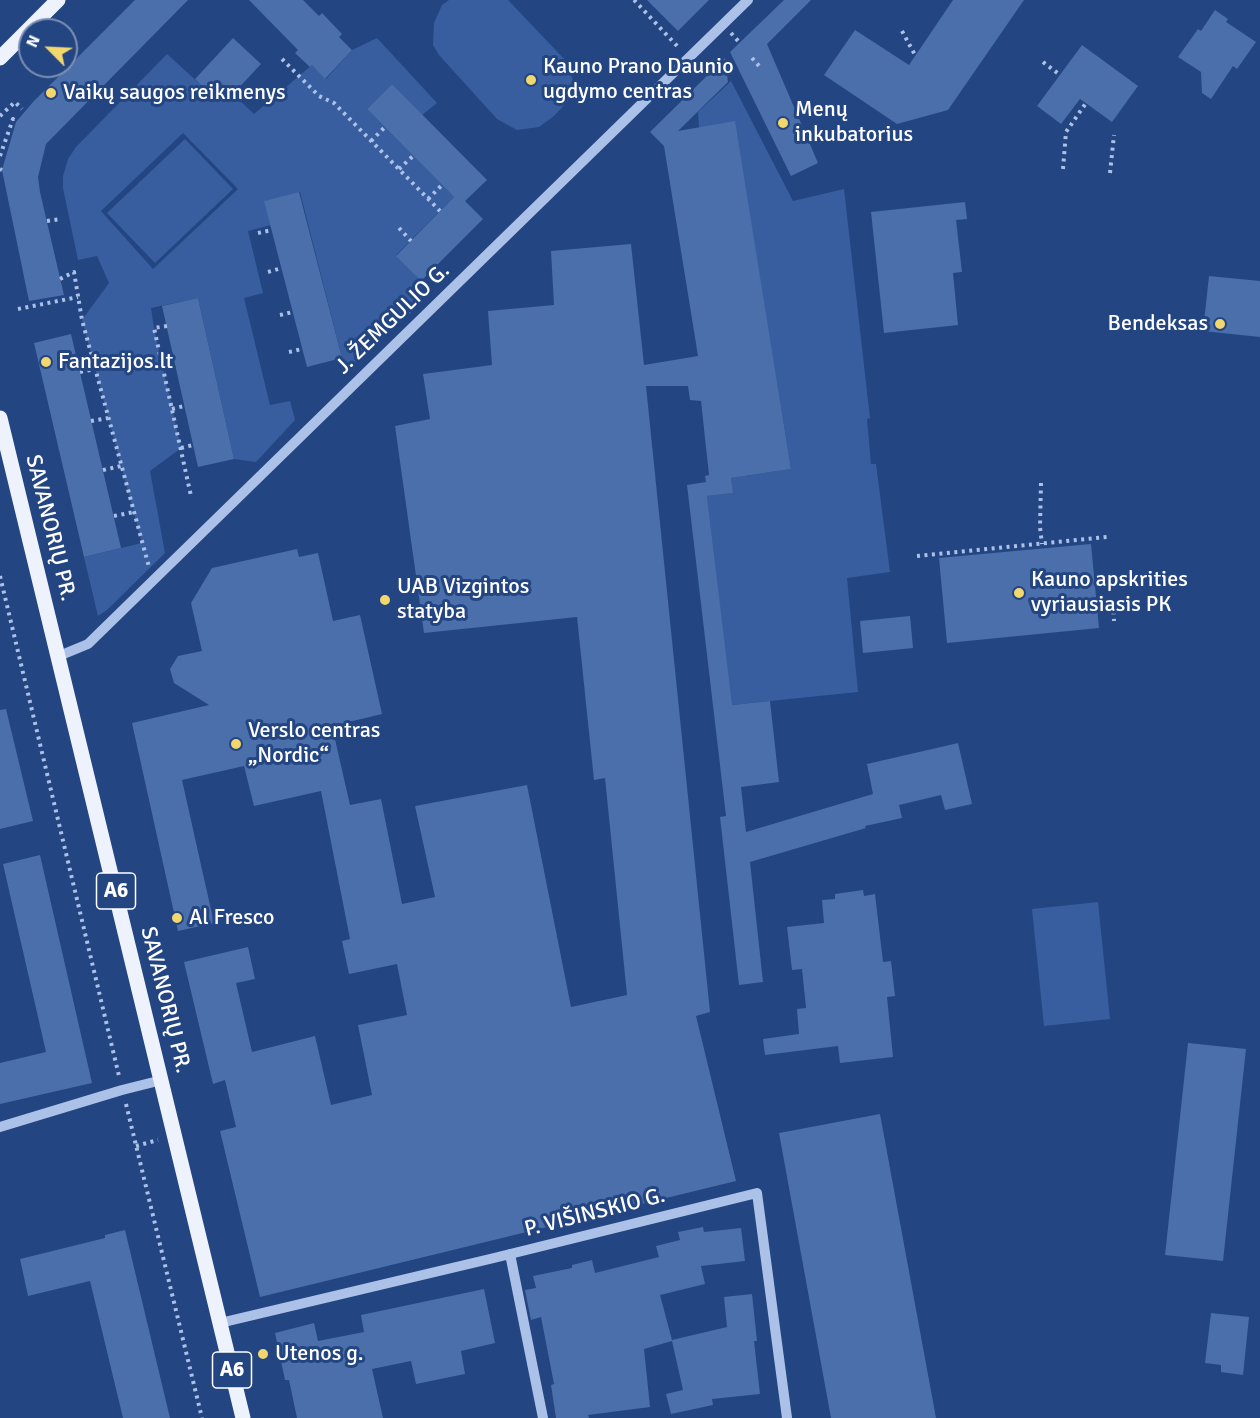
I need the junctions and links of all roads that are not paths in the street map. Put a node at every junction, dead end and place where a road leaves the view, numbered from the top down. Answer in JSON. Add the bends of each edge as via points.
{"nodes":[{"id":1,"x":58,"y":0,"type":"edge"},
{"id":2,"x":748,"y":0,"type":"edge"},
{"id":3,"x":0,"y":58,"type":"edge"},
{"id":4,"x":0,"y":418,"type":"edge"},
{"id":5,"x":59,"y":656,"type":"junction"},
{"id":6,"x":162,"y":1080,"type":"junction"},
{"id":7,"x":0,"y":1127,"type":"edge"},
{"id":8,"x":510,"y":1254,"type":"junction"},
{"id":9,"x":220,"y":1323,"type":"junction"},
{"id":10,"x":243,"y":1418,"type":"edge"},
{"id":11,"x":543,"y":1418,"type":"edge"},
{"id":12,"x":787,"y":1418,"type":"edge"}],
"edges":[{"from":1,"to":3,"type":"main road"},
{"from":2,"to":5,"type":"street","name":"J. ŽEMGULIO G.","via":[[88,644]]},
{"from":4,"to":5,"type":"main road","name":"SAVANORIŲ PR.","number":"A6"},
{"from":5,"to":6,"type":"main road","name":"SAVANORIŲ PR.","number":"A6"},
{"from":6,"to":7,"type":"street"},
{"from":6,"to":9,"type":"main road","name":"SAVANORIŲ PR.","number":"A6"},
{"from":8,"to":9,"type":"street","name":"P. VIŠINSKIO G."},
{"from":8,"to":11,"type":"street"},
{"from":8,"to":12,"type":"street","name":"P. VIŠINSKIO G.","via":[[757,1193]]},
{"from":9,"to":10,"type":"main road","name":"SAVANORIŲ PR.","number":"A6"}]}
